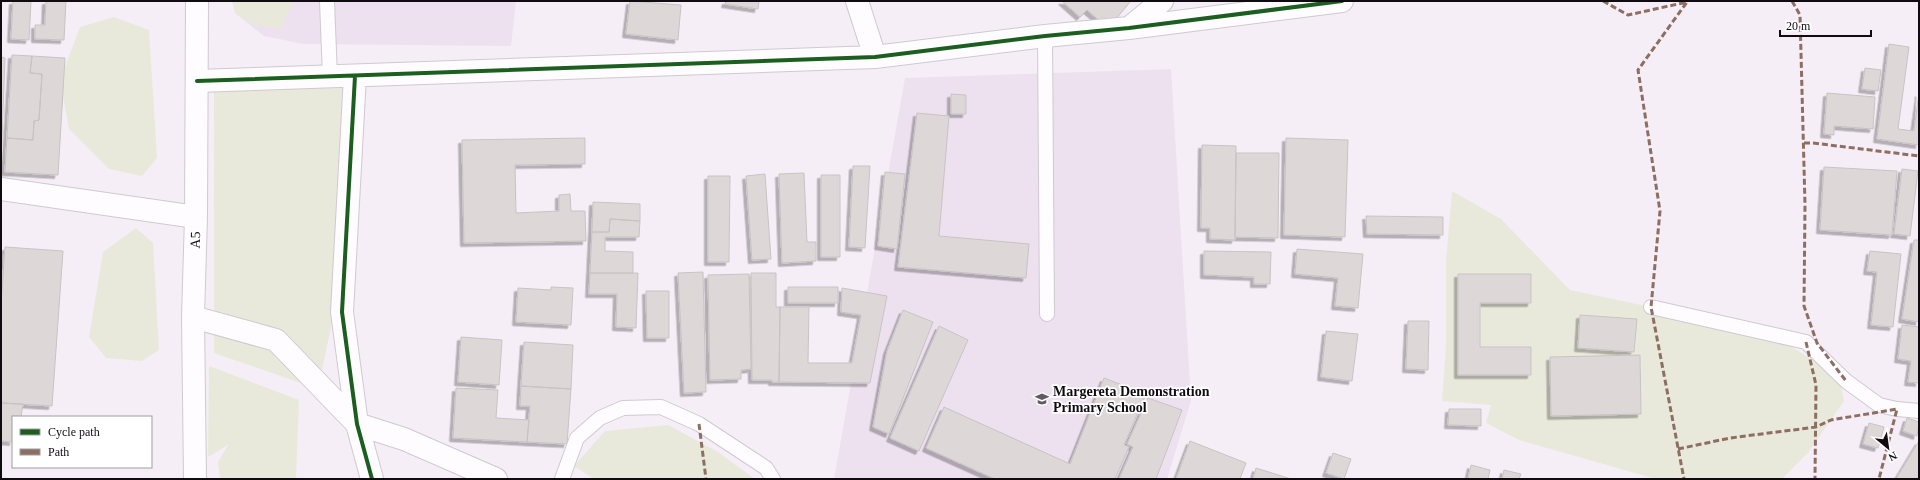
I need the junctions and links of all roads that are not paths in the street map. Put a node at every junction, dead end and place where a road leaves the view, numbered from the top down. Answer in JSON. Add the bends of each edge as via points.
{"nodes":[{"id":1,"x":197,"y":1,"type":"edge"},
{"id":2,"x":327,"y":1,"type":"edge"},
{"id":3,"x":857,"y":1,"type":"edge"},
{"id":4,"x":1162,"y":1,"type":"edge"},
{"id":5,"x":1342,"y":1,"type":"edge"},
{"id":6,"x":1129,"y":28,"type":"junction"},
{"id":7,"x":1045,"y":36,"type":"junction"},
{"id":8,"x":875,"y":56,"type":"junction"},
{"id":9,"x":355,"y":76,"type":"junction"},
{"id":10,"x":330,"y":77,"type":"junction"},
{"id":11,"x":197,"y":81,"type":"junction"},
{"id":12,"x":1,"y":189,"type":"edge"},
{"id":13,"x":196,"y":217,"type":"junction"},
{"id":14,"x":1651,"y":307,"type":"dead end"},
{"id":15,"x":1047,"y":314,"type":"dead end"},
{"id":16,"x":193,"y":317,"type":"junction"},
{"id":17,"x":1919,"y":411,"type":"edge"},
{"id":18,"x":357,"y":424,"type":"junction"},
{"id":19,"x":195,"y":479,"type":"edge"},
{"id":20,"x":372,"y":479,"type":"edge"},
{"id":21,"x":496,"y":479,"type":"edge"},
{"id":22,"x":562,"y":479,"type":"edge"},
{"id":23,"x":773,"y":479,"type":"edge"}],
"edges":[{"from":1,"to":11,"type":"main road","name":"A5","number":"A5"},
{"from":2,"to":10,"type":"lane"},
{"from":3,"to":8,"type":"main road"},
{"from":4,"to":6,"type":"main road"},
{"from":5,"to":6,"type":"main road"},
{"from":6,"to":7,"type":"main road"},
{"from":7,"to":8,"type":"main road"},
{"from":7,"to":15,"type":"lane"},
{"from":8,"to":9,"type":"main road"},
{"from":9,"to":10,"type":"main road"},
{"from":9,"to":18,"type":"main road","via":[[342,312]]},
{"from":10,"to":11,"type":"main road"},
{"from":11,"to":13,"type":"main road","name":"A5","number":"A5"},
{"from":12,"to":13,"type":"main road"},
{"from":13,"to":16,"type":"main road","name":"A5","number":"A5"},
{"from":14,"to":17,"type":"lane","via":[[1806,342],[1846,381],[1879,405]]},
{"from":16,"to":18,"type":"main road","via":[[276,340]]},
{"from":16,"to":19,"type":"main road","name":"A5","number":"A5"},
{"from":18,"to":20,"type":"main road"},
{"from":18,"to":21,"type":"main road","via":[[404,439]]},
{"from":22,"to":23,"type":"lane","via":[[577,438],[600,418],[623,408],[661,407],[699,424],[766,468]]}]}
